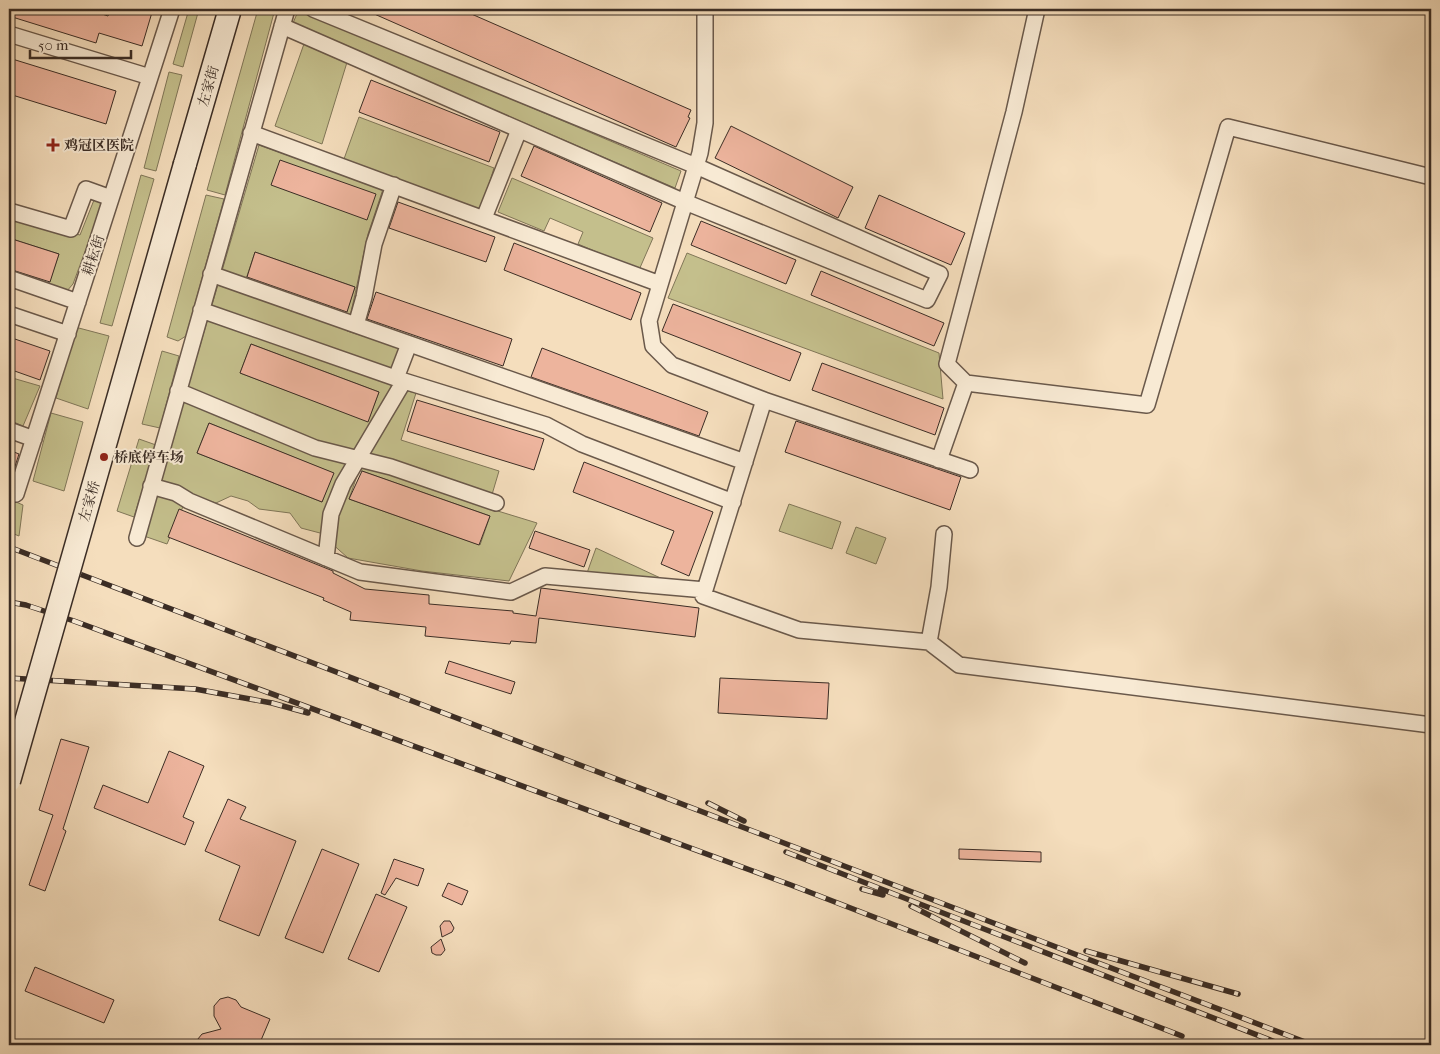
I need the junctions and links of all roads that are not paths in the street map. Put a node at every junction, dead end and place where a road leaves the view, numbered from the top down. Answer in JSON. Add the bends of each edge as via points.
{"nodes":[{"id":1,"x":172,"y":9,"type":"edge"},
{"id":2,"x":230,"y":9,"type":"edge"},
{"id":3,"x":287,"y":9,"type":"edge"},
{"id":4,"x":313,"y":9,"type":"edge"},
{"id":5,"x":705,"y":9,"type":"edge"},
{"id":6,"x":1037,"y":9,"type":"edge"},
{"id":7,"x":282,"y":26,"type":"junction"},
{"id":8,"x":9,"y":34,"type":"edge"},
{"id":9,"x":150,"y":77,"type":"junction"},
{"id":10,"x":519,"y":130,"type":"junction"},
{"id":11,"x":252,"y":133,"type":"junction"},
{"id":12,"x":185,"y":164,"type":"joint"},
{"id":13,"x":696,"y":166,"type":"junction"},
{"id":14,"x":1431,"y":177,"type":"edge"},
{"id":15,"x":394,"y":186,"type":"junction"},
{"id":16,"x":111,"y":198,"type":"junction"},
{"id":17,"x":685,"y":202,"type":"junction"},
{"id":18,"x":9,"y":211,"type":"edge"},
{"id":19,"x":484,"y":218,"type":"junction"},
{"id":20,"x":211,"y":274,"type":"junction"},
{"id":21,"x":9,"y":278,"type":"edge"},
{"id":22,"x":660,"y":284,"type":"junction"},
{"id":23,"x":78,"y":302,"type":"junction"},
{"id":24,"x":201,"y":310,"type":"junction"},
{"id":25,"x":9,"y":314,"type":"edge"},
{"id":26,"x":356,"y":325,"type":"junction"},
{"id":27,"x":68,"y":334,"type":"junction"},
{"id":28,"x":409,"y":344,"type":"junction"},
{"id":29,"x":400,"y":380,"type":"junction"},
{"id":30,"x":966,"y":383,"type":"junction"},
{"id":31,"x":178,"y":391,"type":"junction"},
{"id":32,"x":764,"y":400,"type":"junction"},
{"id":33,"x":9,"y":430,"type":"edge"},
{"id":34,"x":34,"y":439,"type":"junction"},
{"id":35,"x":358,"y":458,"type":"junction"},
{"id":36,"x":939,"y":460,"type":"junction"},
{"id":37,"x":745,"y":462,"type":"junction"},
{"id":38,"x":970,"y":470,"type":"dead end"},
{"id":39,"x":151,"y":486,"type":"junction"},
{"id":40,"x":9,"y":491,"type":"edge"},
{"id":41,"x":733,"y":502,"type":"junction"},
{"id":42,"x":496,"y":503,"type":"dead end"},
{"id":43,"x":944,"y":534,"type":"dead end"},
{"id":44,"x":137,"y":538,"type":"dead end"},
{"id":45,"x":326,"y":558,"type":"junction"},
{"id":46,"x":705,"y":590,"type":"junction"},
{"id":47,"x":929,"y":642,"type":"junction"},
{"id":48,"x":1431,"y":725,"type":"edge"},
{"id":49,"x":9,"y":781,"type":"edge"}],
"edges":[{"from":1,"to":9,"type":"street","name":"耕耘街"},
{"from":2,"to":12,"type":"main road","name":"左家街"},
{"from":3,"to":7,"type":"street"},
{"from":4,"to":13,"type":"street"},
{"from":5,"to":13,"type":"street","via":[[705,123]]},
{"from":6,"to":30,"type":"street","via":[[1014,112],[947,364]]},
{"from":7,"to":10,"type":"street"},
{"from":7,"to":11,"type":"street"},
{"from":8,"to":9,"type":"street"},
{"from":9,"to":16,"type":"street","name":"耕耘街"},
{"from":10,"to":17,"type":"street"},
{"from":10,"to":19,"type":"street"},
{"from":11,"to":15,"type":"street"},
{"from":11,"to":20,"type":"street"},
{"from":12,"to":49,"type":"main road","name":"左家桥","bridge":true},
{"from":13,"to":17,"type":"street"},
{"from":13,"to":17,"type":"street","via":[[940,274],[927,300]]},
{"from":14,"to":30,"type":"street","via":[[1228,127],[1147,405]]},
{"from":15,"to":19,"type":"street"},
{"from":15,"to":26,"type":"street","via":[[374,244]]},
{"from":16,"to":18,"type":"street","via":[[86,189],[71,229]]},
{"from":16,"to":23,"type":"street","name":"耕耘街"},
{"from":17,"to":22,"type":"street"},
{"from":19,"to":22,"type":"street"},
{"from":20,"to":24,"type":"street"},
{"from":20,"to":26,"type":"street"},
{"from":21,"to":23,"type":"street"},
{"from":22,"to":32,"type":"street","via":[[649,321],[653,346],[672,365]]},
{"from":23,"to":27,"type":"street","name":"耕耘街"},
{"from":24,"to":29,"type":"street"},
{"from":24,"to":31,"type":"street"},
{"from":25,"to":27,"type":"street"},
{"from":26,"to":28,"type":"street"},
{"from":27,"to":34,"type":"street","name":"耕耘街"},
{"from":28,"to":29,"type":"street"},
{"from":28,"to":37,"type":"street"},
{"from":29,"to":35,"type":"street"},
{"from":29,"to":41,"type":"street","via":[[546,425],[582,444]]},
{"from":30,"to":36,"type":"street"},
{"from":31,"to":35,"type":"street","via":[[315,448]]},
{"from":31,"to":39,"type":"street"},
{"from":32,"to":36,"type":"street"},
{"from":32,"to":37,"type":"street"},
{"from":33,"to":34,"type":"street"},
{"from":34,"to":40,"type":"street","name":"耕耘街","via":[[16,494]]},
{"from":35,"to":42,"type":"street"},
{"from":35,"to":45,"type":"street","via":[[331,514]]},
{"from":36,"to":38,"type":"street"},
{"from":37,"to":41,"type":"street"},
{"from":39,"to":44,"type":"street"},
{"from":39,"to":45,"type":"street","via":[[176,493]]},
{"from":41,"to":46,"type":"street"},
{"from":43,"to":47,"type":"street"},
{"from":45,"to":46,"type":"street","via":[[360,572],[511,592],[545,576]]},
{"from":46,"to":47,"type":"street","via":[[703,596],[799,630]]},
{"from":47,"to":48,"type":"street","via":[[959,665]]}]}
